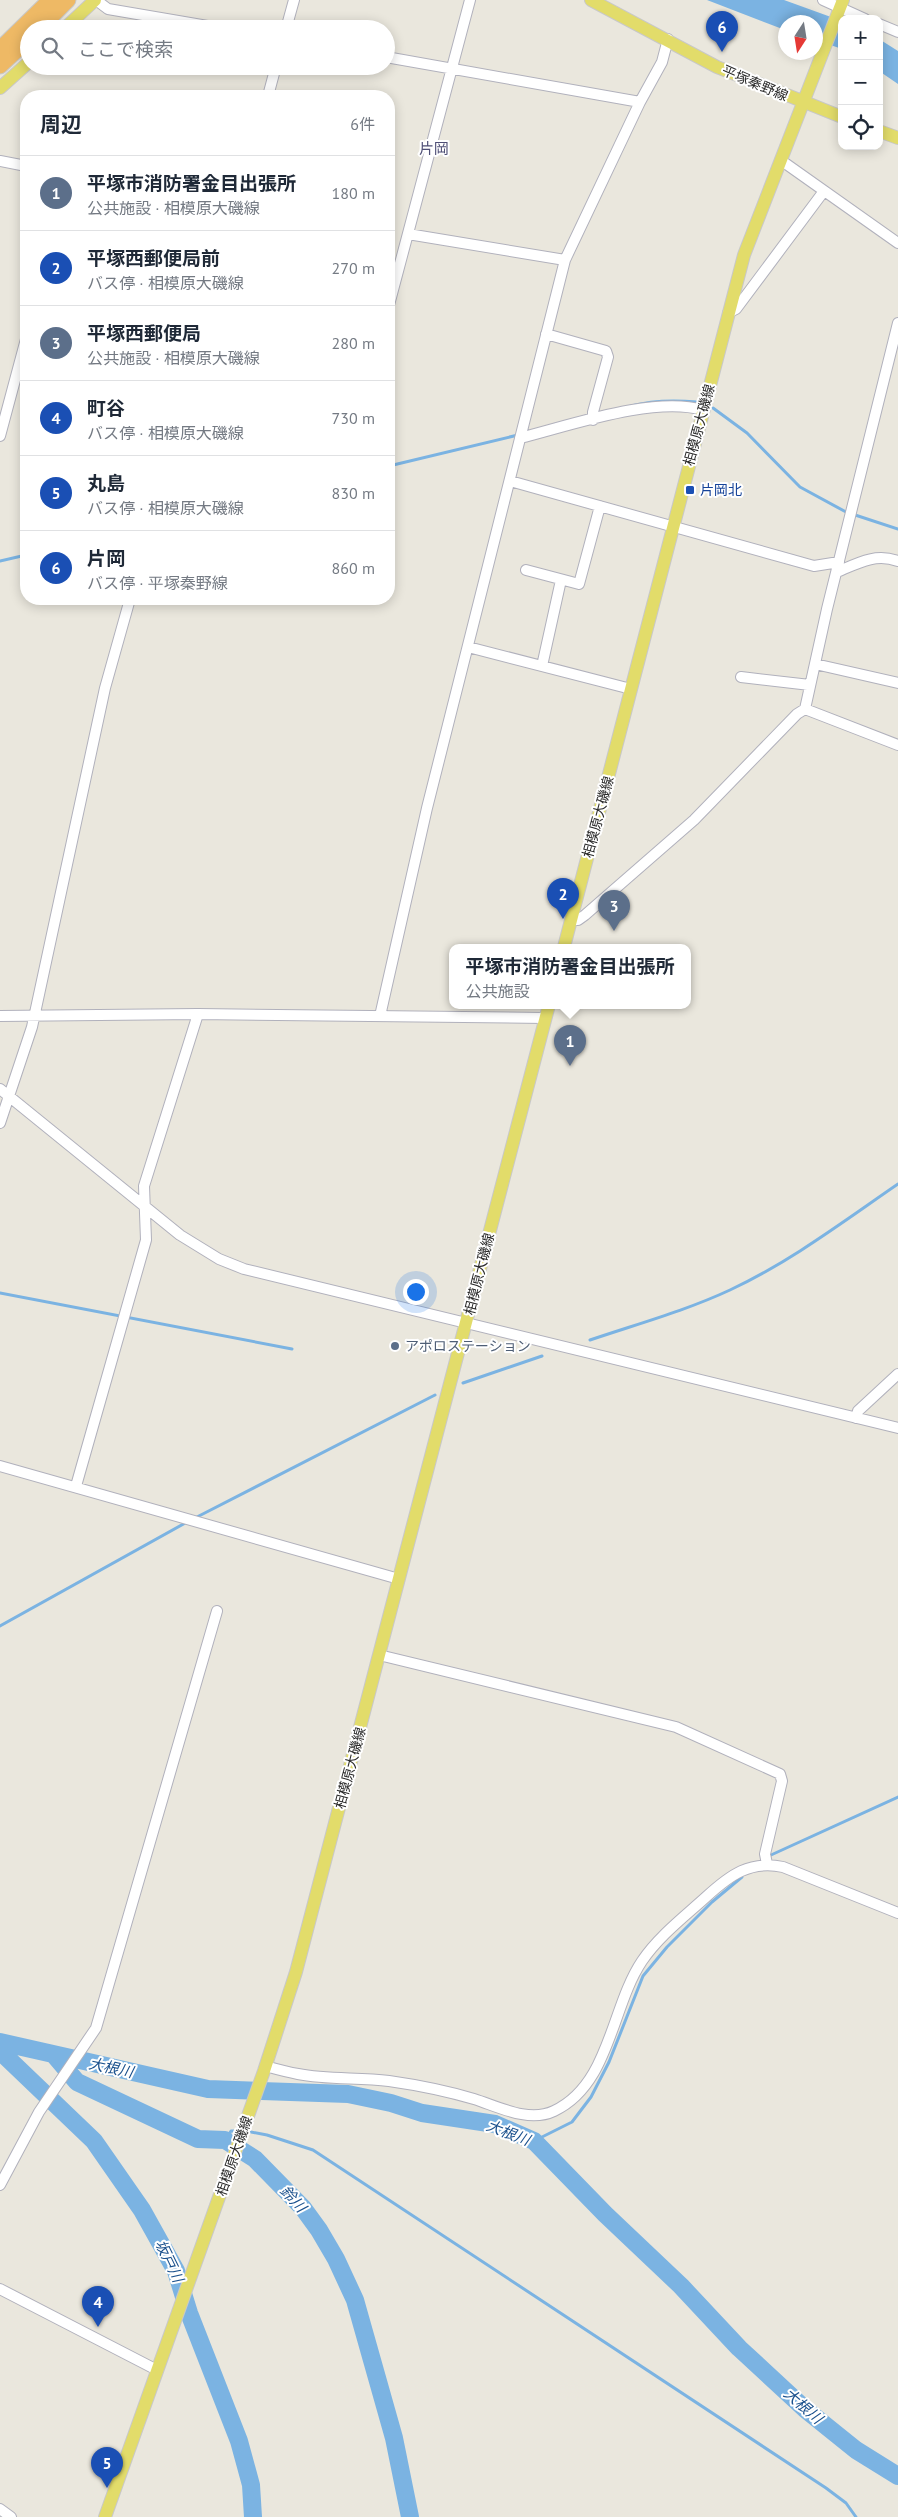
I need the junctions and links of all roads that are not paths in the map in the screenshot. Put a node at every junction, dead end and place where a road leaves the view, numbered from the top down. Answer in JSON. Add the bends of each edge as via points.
{"nodes":[{"id":1,"x":50,"y":0,"type":"edge"},
{"id":2,"x":68,"y":0,"type":"edge"},
{"id":3,"x":96,"y":0,"type":"edge"},
{"id":4,"x":294,"y":0,"type":"edge"},
{"id":5,"x":470,"y":0,"type":"edge"},
{"id":6,"x":591,"y":0,"type":"edge"},
{"id":7,"x":823,"y":0,"type":"edge"},
{"id":8,"x":840,"y":8,"type":"edge"},
{"id":9,"x":856,"y":15,"type":"edge"},
{"id":10,"x":30,"y":20,"type":"edge"},
{"id":11,"x":48,"y":20,"type":"edge"},
{"id":12,"x":74,"y":20,"type":"edge"},
{"id":13,"x":175,"y":20,"type":"edge"},
{"id":14,"x":288,"y":20,"type":"edge"},
{"id":15,"x":883,"y":26,"type":"edge"},
{"id":16,"x":20,"y":29,"type":"edge"},
{"id":17,"x":898,"y":32,"type":"edge"},
{"id":18,"x":668,"y":39,"type":"junction"},
{"id":19,"x":20,"y":47,"type":"edge"},
{"id":20,"x":0,"y":49,"type":"edge"},
{"id":21,"x":395,"y":59,"type":"edge"},
{"id":22,"x":0,"y":66,"type":"edge"},
{"id":23,"x":453,"y":69,"type":"junction"},
{"id":24,"x":20,"y":70,"type":"edge"},
{"id":25,"x":274,"y":75,"type":"edge"},
{"id":26,"x":0,"y":88,"type":"edge"},
{"id":27,"x":270,"y":90,"type":"edge"},
{"id":28,"x":640,"y":102,"type":"junction"},
{"id":29,"x":805,"y":103,"type":"junction"},
{"id":30,"x":838,"y":115,"type":"edge"},
{"id":31,"x":883,"y":132,"type":"edge"},
{"id":32,"x":898,"y":138,"type":"edge"},
{"id":33,"x":0,"y":161,"type":"edge"},
{"id":34,"x":782,"y":161,"type":"junction"},
{"id":35,"x":20,"y":165,"type":"edge"},
{"id":36,"x":824,"y":192,"type":"junction"},
{"id":37,"x":408,"y":234,"type":"junction"},
{"id":38,"x":898,"y":243,"type":"edge"},
{"id":39,"x":565,"y":260,"type":"junction"},
{"id":40,"x":395,"y":283,"type":"edge"},
{"id":41,"x":728,"y":313,"type":"junction"},
{"id":42,"x":898,"y":323,"type":"edge"},
{"id":43,"x":546,"y":334,"type":"junction"},
{"id":44,"x":20,"y":361,"type":"edge"},
{"id":45,"x":703,"y":410,"type":"junction"},
{"id":46,"x":593,"y":416,"type":"junction"},
{"id":47,"x":0,"y":436,"type":"edge"},
{"id":48,"x":520,"y":438,"type":"junction"},
{"id":49,"x":510,"y":481,"type":"junction"},
{"id":50,"x":600,"y":506,"type":"junction"},
{"id":51,"x":673,"y":526,"type":"junction"},
{"id":52,"x":898,"y":561,"type":"edge"},
{"id":53,"x":838,"y":567,"type":"junction"},
{"id":54,"x":526,"y":570,"type":"dead end"},
{"id":55,"x":561,"y":580,"type":"junction"},
{"id":56,"x":128,"y":605,"type":"edge"},
{"id":57,"x":468,"y":647,"type":"junction"},
{"id":58,"x":815,"y":664,"type":"junction"},
{"id":59,"x":542,"y":666,"type":"junction"},
{"id":60,"x":741,"y":676,"type":"dead end"},
{"id":61,"x":898,"y":683,"type":"edge"},
{"id":62,"x":810,"y":685,"type":"junction"},
{"id":63,"x":631,"y":689,"type":"junction"},
{"id":64,"x":805,"y":709,"type":"junction"},
{"id":65,"x":898,"y":744,"type":"edge"},
{"id":66,"x":571,"y":920,"type":"junction"},
{"id":67,"x":565,"y":944,"type":"edge"},
{"id":68,"x":548,"y":1009,"type":"edge"},
{"id":69,"x":35,"y":1014,"type":"junction"},
{"id":70,"x":198,"y":1014,"type":"junction"},
{"id":71,"x":0,"y":1016,"type":"edge"},
{"id":72,"x":380,"y":1016,"type":"junction"},
{"id":73,"x":545,"y":1018,"type":"junction"},
{"id":74,"x":0,"y":1089,"type":"edge"},
{"id":75,"x":9,"y":1097,"type":"junction"},
{"id":76,"x":0,"y":1123,"type":"edge"},
{"id":77,"x":146,"y":1208,"type":"junction"},
{"id":78,"x":467,"y":1324,"type":"junction"},
{"id":79,"x":898,"y":1374,"type":"edge"},
{"id":80,"x":856,"y":1418,"type":"junction"},
{"id":81,"x":898,"y":1428,"type":"edge"},
{"id":82,"x":0,"y":1466,"type":"edge"},
{"id":83,"x":76,"y":1486,"type":"junction"},
{"id":84,"x":399,"y":1579,"type":"junction"},
{"id":85,"x":217,"y":1611,"type":"dead end"},
{"id":86,"x":379,"y":1655,"type":"junction"},
{"id":87,"x":766,"y":1864,"type":"junction"},
{"id":88,"x":898,"y":1912,"type":"edge"},
{"id":89,"x":265,"y":2068,"type":"junction"},
{"id":90,"x":0,"y":2185,"type":"edge"},
{"id":91,"x":0,"y":2289,"type":"edge"},
{"id":92,"x":157,"y":2370,"type":"junction"},
{"id":93,"x":0,"y":2509,"type":"edge"},
{"id":94,"x":11,"y":2517,"type":"edge"},
{"id":95,"x":105,"y":2517,"type":"edge"}],
"edges":[{"from":1,"to":10,"type":"highway"},
{"from":2,"to":11,"type":"highway"},
{"from":3,"to":12,"type":"main road"},
{"from":3,"to":13,"type":"street","via":[[108,8]]},
{"from":4,"to":14,"type":"street"},
{"from":5,"to":23,"type":"street"},
{"from":6,"to":18,"type":"main road","name":"平塚秦野線"},
{"from":7,"to":8,"type":"street"},
{"from":8,"to":9,"type":"street"},
{"from":8,"to":29,"type":"main road","name":"相模原大磯線"},
{"from":15,"to":17,"type":"street"},
{"from":16,"to":20,"type":"highway"},
{"from":18,"to":28,"type":"street","via":[[662,62]]},
{"from":18,"to":29,"type":"main road","name":"平塚秦野線","via":[[717,67]]},
{"from":19,"to":22,"type":"highway"},
{"from":21,"to":23,"type":"street"},
{"from":23,"to":28,"type":"street"},
{"from":23,"to":37,"type":"street"},
{"from":24,"to":26,"type":"main road"},
{"from":25,"to":27,"type":"street"},
{"from":28,"to":39,"type":"street"},
{"from":29,"to":30,"type":"main road","name":"平塚秦野線"},
{"from":29,"to":34,"type":"main road","name":"相模原大磯線"},
{"from":31,"to":32,"type":"main road"},
{"from":33,"to":35,"type":"street"},
{"from":34,"to":36,"type":"street"},
{"from":34,"to":41,"type":"main road","name":"相模原大磯線","via":[[744,255]]},
{"from":36,"to":38,"type":"street"},
{"from":36,"to":41,"type":"street","via":[[736,309]]},
{"from":37,"to":39,"type":"street"},
{"from":37,"to":40,"type":"street"},
{"from":39,"to":43,"type":"street"},
{"from":41,"to":45,"type":"main road","name":"相模原大磯線"},
{"from":42,"to":53,"type":"street"},
{"from":43,"to":46,"type":"street","via":[[606,351],[608,357]]},
{"from":43,"to":48,"type":"street"},
{"from":44,"to":47,"type":"street"},
{"from":45,"to":46,"type":"street","via":[[666,405]]},
{"from":45,"to":51,"type":"main road","name":"相模原大磯線"},
{"from":46,"to":48,"type":"street"},
{"from":48,"to":49,"type":"street"},
{"from":49,"to":50,"type":"street"},
{"from":49,"to":57,"type":"street"},
{"from":50,"to":51,"type":"street"},
{"from":50,"to":55,"type":"street","via":[[579,584]]},
{"from":51,"to":53,"type":"street","via":[[814,566]]},
{"from":51,"to":63,"type":"main road","name":"相模原大磯線"},
{"from":52,"to":53,"type":"street","via":[[880,556]]},
{"from":53,"to":58,"type":"street"},
{"from":54,"to":55,"type":"street"},
{"from":55,"to":59,"type":"street"},
{"from":56,"to":69,"type":"street","via":[[105,688]]},
{"from":57,"to":59,"type":"street"},
{"from":57,"to":72,"type":"street","via":[[427,808]]},
{"from":58,"to":61,"type":"street"},
{"from":58,"to":62,"type":"street"},
{"from":59,"to":63,"type":"street"},
{"from":60,"to":62,"type":"street"},
{"from":62,"to":64,"type":"street"},
{"from":63,"to":66,"type":"main road","name":"相模原大磯線"},
{"from":64,"to":65,"type":"street"},
{"from":64,"to":66,"type":"street","via":[[694,820],[585,915]]},
{"from":66,"to":67,"type":"main road","name":"相模原大磯線"},
{"from":68,"to":73,"type":"main road","name":"相模原大磯線"},
{"from":69,"to":70,"type":"street"},
{"from":69,"to":71,"type":"street"},
{"from":69,"to":75,"type":"street"},
{"from":70,"to":72,"type":"street"},
{"from":70,"to":77,"type":"street","via":[[144,1186]]},
{"from":72,"to":73,"type":"street"},
{"from":73,"to":78,"type":"main road","name":"相模原大磯線"},
{"from":74,"to":75,"type":"street"},
{"from":75,"to":76,"type":"street"},
{"from":75,"to":77,"type":"street"},
{"from":77,"to":78,"type":"street","via":[[180,1235],[244,1269]]},
{"from":77,"to":83,"type":"street","via":[[146,1240]]},
{"from":78,"to":80,"type":"street"},
{"from":78,"to":84,"type":"main road","name":"相模原大磯線"},
{"from":79,"to":80,"type":"street","via":[[858,1411]]},
{"from":80,"to":81,"type":"street"},
{"from":82,"to":83,"type":"street"},
{"from":83,"to":84,"type":"street"},
{"from":84,"to":86,"type":"main road","name":"相模原大磯線"},
{"from":85,"to":90,"type":"street","via":[[93,2035],[38,2115]]},
{"from":86,"to":87,"type":"street","via":[[676,1727],[780,1774],[782,1781]]},
{"from":86,"to":89,"type":"main road","name":"相模原大磯線","via":[[296,1972]]},
{"from":87,"to":88,"type":"street","via":[[783,1867]]},
{"from":87,"to":89,"type":"street","via":[[738,1872],[711,1892],[655,1944],[628,1987],[600,2060],[588,2082],[577,2095],[554,2111],[535,2116],[473,2098],[398,2083]]},
{"from":89,"to":92,"type":"main road","name":"相模原大磯線"},
{"from":91,"to":92,"type":"street"},
{"from":92,"to":95,"type":"main road","name":"相模原大磯線"},
{"from":93,"to":94,"type":"street"}]}
